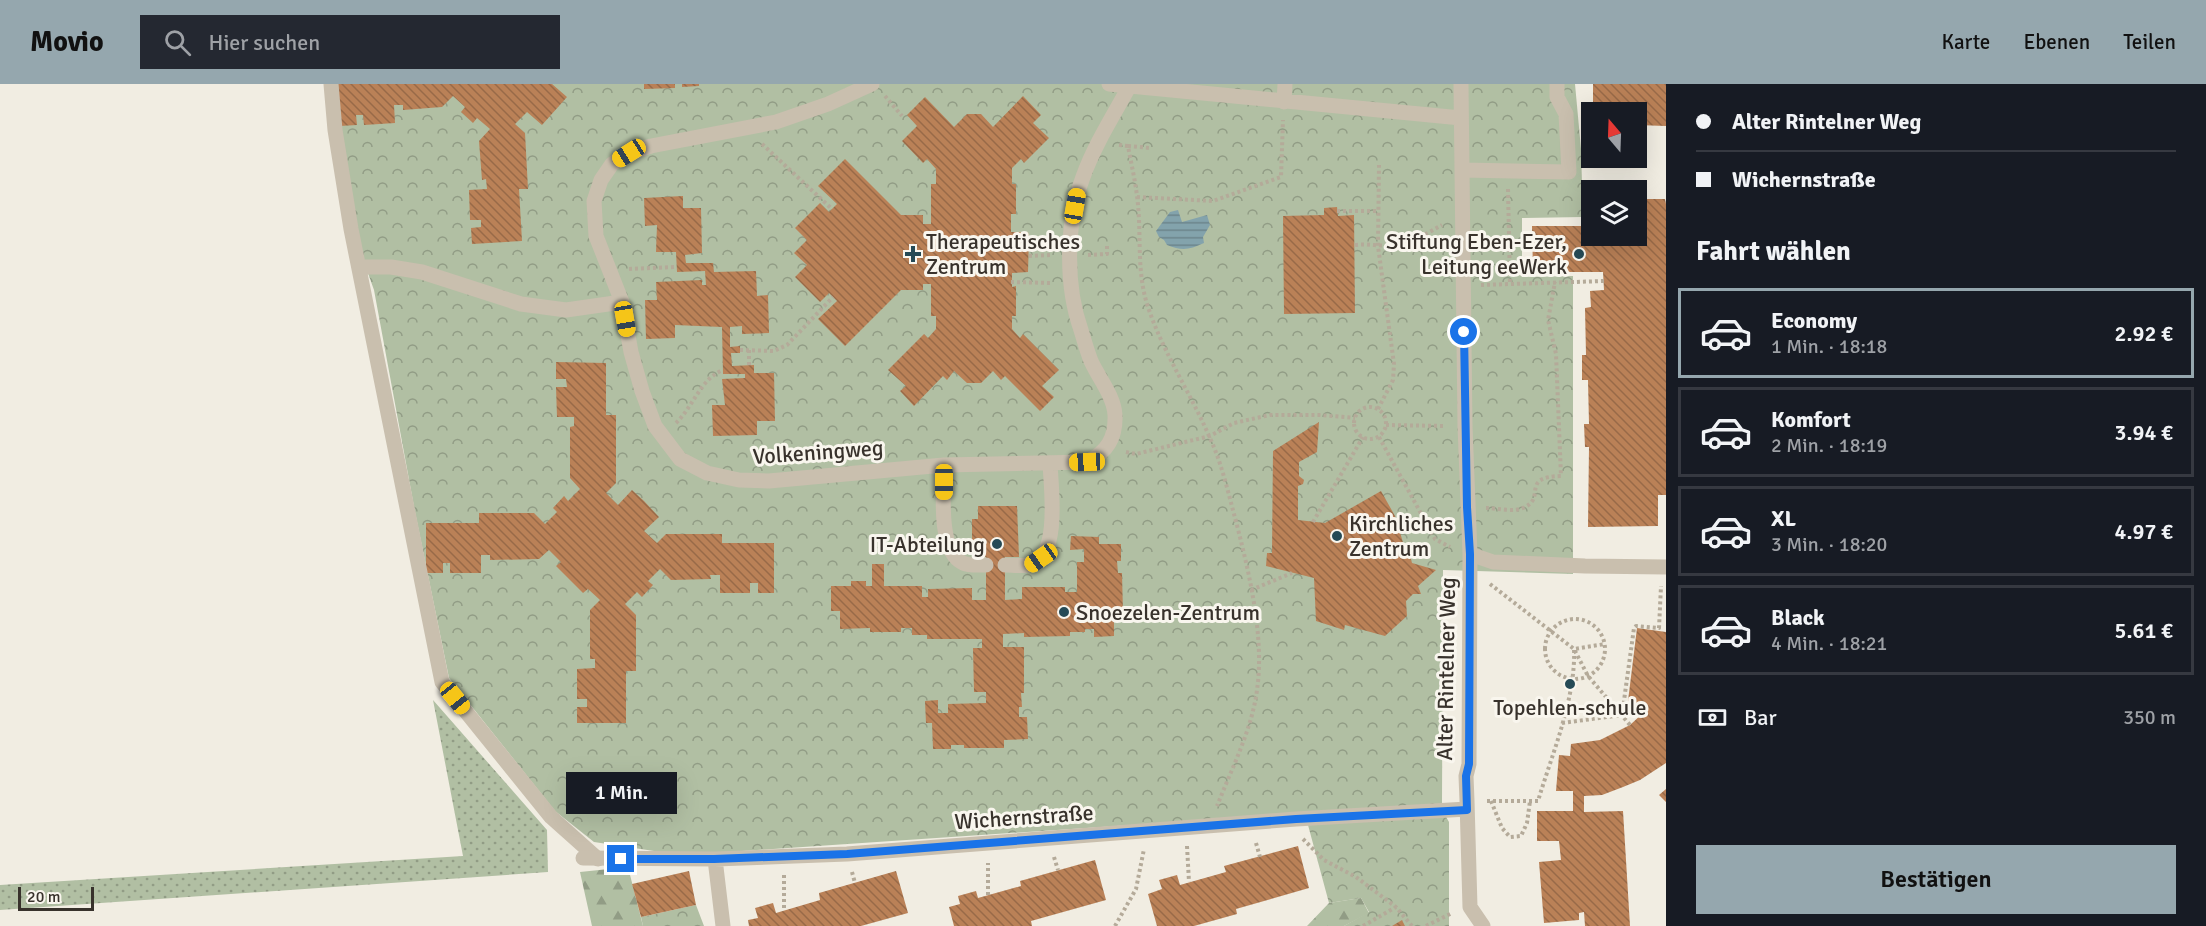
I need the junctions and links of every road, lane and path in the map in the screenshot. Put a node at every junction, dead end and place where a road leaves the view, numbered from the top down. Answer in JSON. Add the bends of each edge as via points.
{"nodes":[{"id":1,"x":331,"y":84,"type":"edge"},
{"id":2,"x":1109,"y":84,"type":"edge"},
{"id":3,"x":1285,"y":84,"type":"edge"},
{"id":4,"x":1461,"y":84,"type":"edge"},
{"id":5,"x":1557,"y":84,"type":"edge"},
{"id":6,"x":1129,"y":87,"type":"junction"},
{"id":7,"x":877,"y":88,"type":"edge"},
{"id":8,"x":1284,"y":102,"type":"junction"},
{"id":9,"x":902,"y":116,"type":"dead end"},
{"id":10,"x":1461,"y":118,"type":"junction"},
{"id":11,"x":754,"y":127,"type":"junction"},
{"id":12,"x":1099,"y":141,"type":"junction"},
{"id":13,"x":1128,"y":146,"type":"junction"},
{"id":14,"x":1150,"y":148,"type":"dead end"},
{"id":15,"x":1379,"y":165,"type":"dead end"},
{"id":16,"x":1462,"y":170,"type":"junction"},
{"id":17,"x":1508,"y":170,"type":"junction"},
{"id":18,"x":1137,"y":197,"type":"junction"},
{"id":19,"x":832,"y":209,"type":"dead end"},
{"id":20,"x":1337,"y":211,"type":"dead end"},
{"id":21,"x":1378,"y":211,"type":"junction"},
{"id":22,"x":1446,"y":223,"type":"dead end"},
{"id":23,"x":1355,"y":245,"type":"dead end"},
{"id":24,"x":1378,"y":246,"type":"junction"},
{"id":25,"x":359,"y":267,"type":"junction"},
{"id":26,"x":676,"y":267,"type":"dead end"},
{"id":27,"x":610,"y":270,"type":"junction"},
{"id":28,"x":1604,"y":280,"type":"dead end"},
{"id":29,"x":1011,"y":282,"type":"dead end"},
{"id":30,"x":1555,"y":282,"type":"junction"},
{"id":31,"x":1071,"y":283,"type":"junction"},
{"id":32,"x":1510,"y":284,"type":"junction"},
{"id":33,"x":1464,"y":285,"type":"junction"},
{"id":34,"x":833,"y":297,"type":"dead end"},
{"id":35,"x":622,"y":302,"type":"junction"},
{"id":36,"x":740,"y":350,"type":"dead end"},
{"id":37,"x":749,"y":350,"type":"junction"},
{"id":38,"x":749,"y":366,"type":"dead end"},
{"id":39,"x":723,"y":370,"type":"dead end"},
{"id":40,"x":1378,"y":409,"type":"junction"},
{"id":41,"x":1355,"y":418,"type":"junction"},
{"id":42,"x":1386,"y":425,"type":"junction"},
{"id":43,"x":1465,"y":426,"type":"junction"},
{"id":44,"x":663,"y":436,"type":"junction"},
{"id":45,"x":1209,"y":436,"type":"junction"},
{"id":46,"x":1363,"y":437,"type":"junction"},
{"id":47,"x":1108,"y":447,"type":"junction"},
{"id":48,"x":1050,"y":463,"type":"junction"},
{"id":49,"x":944,"y":465,"type":"junction"},
{"id":50,"x":1467,"y":507,"type":"junction"},
{"id":51,"x":1313,"y":522,"type":"dead end"},
{"id":52,"x":1470,"y":554,"type":"junction"},
{"id":53,"x":986,"y":565,"type":"dead end"},
{"id":54,"x":1005,"y":565,"type":"dead end"},
{"id":55,"x":1664,"y":567,"type":"edge"},
{"id":56,"x":1292,"y":573,"type":"dead end"},
{"id":57,"x":1251,"y":590,"type":"junction"},
{"id":58,"x":1551,"y":631,"type":"junction"},
{"id":59,"x":1605,"y":644,"type":"junction"},
{"id":60,"x":1574,"y":649,"type":"junction"},
{"id":61,"x":1588,"y":675,"type":"junction"},
{"id":62,"x":1572,"y":679,"type":"junction"},
{"id":63,"x":1622,"y":715,"type":"junction"},
{"id":64,"x":1562,"y":723,"type":"junction"},
{"id":65,"x":1630,"y":725,"type":"dead end"},
{"id":66,"x":1491,"y":801,"type":"dead end"},
{"id":67,"x":1506,"y":801,"type":"dead end"},
{"id":68,"x":1530,"y":801,"type":"junction"},
{"id":69,"x":1467,"y":810,"type":"junction"},
{"id":70,"x":1296,"y":819,"type":"junction"},
{"id":71,"x":1210,"y":826,"type":"junction"},
{"id":72,"x":1187,"y":828,"type":"junction"},
{"id":73,"x":1146,"y":830,"type":"junction"},
{"id":74,"x":988,"y":842,"type":"junction"},
{"id":75,"x":784,"y":856,"type":"junction"},
{"id":76,"x":714,"y":859,"type":"junction"},
{"id":77,"x":1189,"y":882,"type":"dead end"},
{"id":78,"x":987,"y":895,"type":"dead end"},
{"id":79,"x":1396,"y":907,"type":"junction"},
{"id":80,"x":1470,"y":907,"type":"junction"},
{"id":81,"x":784,"y":910,"type":"dead end"},
{"id":82,"x":723,"y":926,"type":"edge"},
{"id":83,"x":1115,"y":926,"type":"edge"},
{"id":84,"x":1363,"y":926,"type":"edge"},
{"id":85,"x":1412,"y":926,"type":"edge"},
{"id":86,"x":1426,"y":926,"type":"edge"},
{"id":87,"x":1483,"y":926,"type":"edge"}],
"edges":[{"from":1,"to":25,"type":"street","via":[[334,130]]},
{"from":2,"to":6,"type":"street"},
{"from":3,"to":8,"type":"street"},
{"from":4,"to":10,"type":"street","name":"Alter Rintelner Weg"},
{"from":5,"to":17,"type":"street","via":[[1557,97],[1566,114],[1569,172]]},
{"from":6,"to":8,"type":"street"},
{"from":6,"to":12,"type":"street"},
{"from":7,"to":9,"type":"path"},
{"from":7,"to":11,"type":"street","name":"Volkeningweg"},
{"from":8,"to":10,"type":"street"},
{"from":8,"to":18,"type":"path","via":[[1281,177],[1213,201]]},
{"from":10,"to":16,"type":"street","name":"Alter Rintelner Weg"},
{"from":11,"to":19,"type":"path","via":[[757,139]]},
{"from":11,"to":27,"type":"street","name":"Volkeningweg","via":[[651,146],[612,164],[594,201],[596,236]]},
{"from":12,"to":13,"type":"path"},
{"from":12,"to":31,"type":"street","via":[[1078,191],[1072,227]]},
{"from":13,"to":14,"type":"path"},
{"from":13,"to":18,"type":"path"},
{"from":15,"to":21,"type":"path"},
{"from":16,"to":17,"type":"street"},
{"from":16,"to":33,"type":"street","name":"Alter Rintelner Weg"},
{"from":17,"to":32,"type":"path"},
{"from":18,"to":45,"type":"path","via":[[1140,265],[1148,304]]},
{"from":20,"to":21,"type":"path"},
{"from":21,"to":24,"type":"path"},
{"from":22,"to":24,"type":"path","via":[[1414,240]]},
{"from":23,"to":24,"type":"path"},
{"from":24,"to":40,"type":"path","via":[[1394,364],[1393,380]]},
{"from":25,"to":35,"type":"street","via":[[422,272],[532,306],[566,310]]},
{"from":25,"to":76,"type":"street","name":"Wichernstraße","via":[[442,681],[551,817],[591,859]]},
{"from":26,"to":27,"type":"path"},
{"from":27,"to":35,"type":"street","name":"Volkeningweg"},
{"from":28,"to":30,"type":"path"},
{"from":29,"to":31,"type":"path"},
{"from":30,"to":32,"type":"path"},
{"from":30,"to":50,"type":"path","via":[[1548,320],[1556,354],[1561,476],[1540,479],[1527,507]]},
{"from":31,"to":47,"type":"street","via":[[1071,296],[1088,353],[1115,412]]},
{"from":32,"to":33,"type":"path"},
{"from":33,"to":43,"type":"street","name":"Alter Rintelner Weg"},
{"from":34,"to":37,"type":"path","via":[[787,345],[774,351]]},
{"from":35,"to":44,"type":"street","name":"Volkeningweg","via":[[642,391],[655,426]]},
{"from":36,"to":37,"type":"path"},
{"from":37,"to":38,"type":"path"},
{"from":39,"to":44,"type":"path","via":[[709,378],[687,413]]},
{"from":40,"to":41,"type":"path","via":[[1364,408]]},
{"from":40,"to":42,"type":"path"},
{"from":41,"to":45,"type":"path","via":[[1270,415],[1234,423]]},
{"from":41,"to":46,"type":"path","via":[[1355,429]]},
{"from":42,"to":43,"type":"path"},
{"from":42,"to":46,"type":"path","via":[[1383,434],[1374,439]]},
{"from":43,"to":50,"type":"street","name":"Alter Rintelner Weg"},
{"from":44,"to":49,"type":"street","name":"Volkeningweg","via":[[680,459],[707,473],[739,480],[769,481]]},
{"from":45,"to":47,"type":"path","via":[[1136,454]]},
{"from":45,"to":57,"type":"path","via":[[1227,488]]},
{"from":46,"to":51,"type":"path"},
{"from":47,"to":48,"type":"street","name":"Volkeningweg","via":[[1087,462]]},
{"from":48,"to":49,"type":"street","name":"Volkeningweg"},
{"from":48,"to":54,"type":"street","via":[[1052,524],[1048,547],[1032,565]]},
{"from":49,"to":53,"type":"street","via":[[945,533],[950,548],[964,564]]},
{"from":50,"to":52,"type":"street","name":"Alter Rintelner Weg"},
{"from":52,"to":55,"type":"street","via":[[1493,562]]},
{"from":52,"to":69,"type":"street","name":"Alter Rintelner Weg"},
{"from":55,"to":63,"type":"path","via":[[1659,628],[1634,628]]},
{"from":56,"to":57,"type":"path"},
{"from":57,"to":71,"type":"path","via":[[1259,662],[1257,689],[1252,715]]},
{"from":58,"to":59,"type":"path","via":[[1567,620],[1586,620],[1601,633]]},
{"from":58,"to":60,"type":"path"},
{"from":58,"to":62,"type":"path","via":[[1546,658],[1558,673]]},
{"from":59,"to":60,"type":"path"},
{"from":59,"to":61,"type":"path","via":[[1602,662]]},
{"from":60,"to":61,"type":"path"},
{"from":60,"to":62,"type":"path"},
{"from":61,"to":62,"type":"path"},
{"from":61,"to":63,"type":"path"},
{"from":62,"to":64,"type":"path"},
{"from":63,"to":64,"type":"path"},
{"from":63,"to":65,"type":"path"},
{"from":64,"to":68,"type":"path","via":[[1538,801]]},
{"from":66,"to":68,"type":"path","via":[[1510,837],[1521,836],[1524,831]]},
{"from":67,"to":68,"type":"path"},
{"from":69,"to":70,"type":"street","name":"Wichernstraße"},
{"from":69,"to":80,"type":"street","name":"Alter Rintelner Weg"},
{"from":70,"to":71,"type":"street","name":"Wichernstraße"},
{"from":70,"to":79,"type":"path","via":[[1303,838],[1324,860],[1356,877]]},
{"from":71,"to":72,"type":"street","name":"Wichernstraße"},
{"from":72,"to":73,"type":"street","name":"Wichernstraße"},
{"from":72,"to":77,"type":"path"},
{"from":73,"to":74,"type":"street","name":"Wichernstraße"},
{"from":73,"to":83,"type":"path","via":[[1136,889]]},
{"from":74,"to":75,"type":"street","name":"Wichernstraße"},
{"from":74,"to":78,"type":"path"},
{"from":75,"to":76,"type":"street","name":"Wichernstraße"},
{"from":75,"to":81,"type":"path"},
{"from":76,"to":82,"type":"street"},
{"from":79,"to":84,"type":"path"},
{"from":79,"to":85,"type":"path"},
{"from":80,"to":86,"type":"path"},
{"from":80,"to":87,"type":"street"}]}
